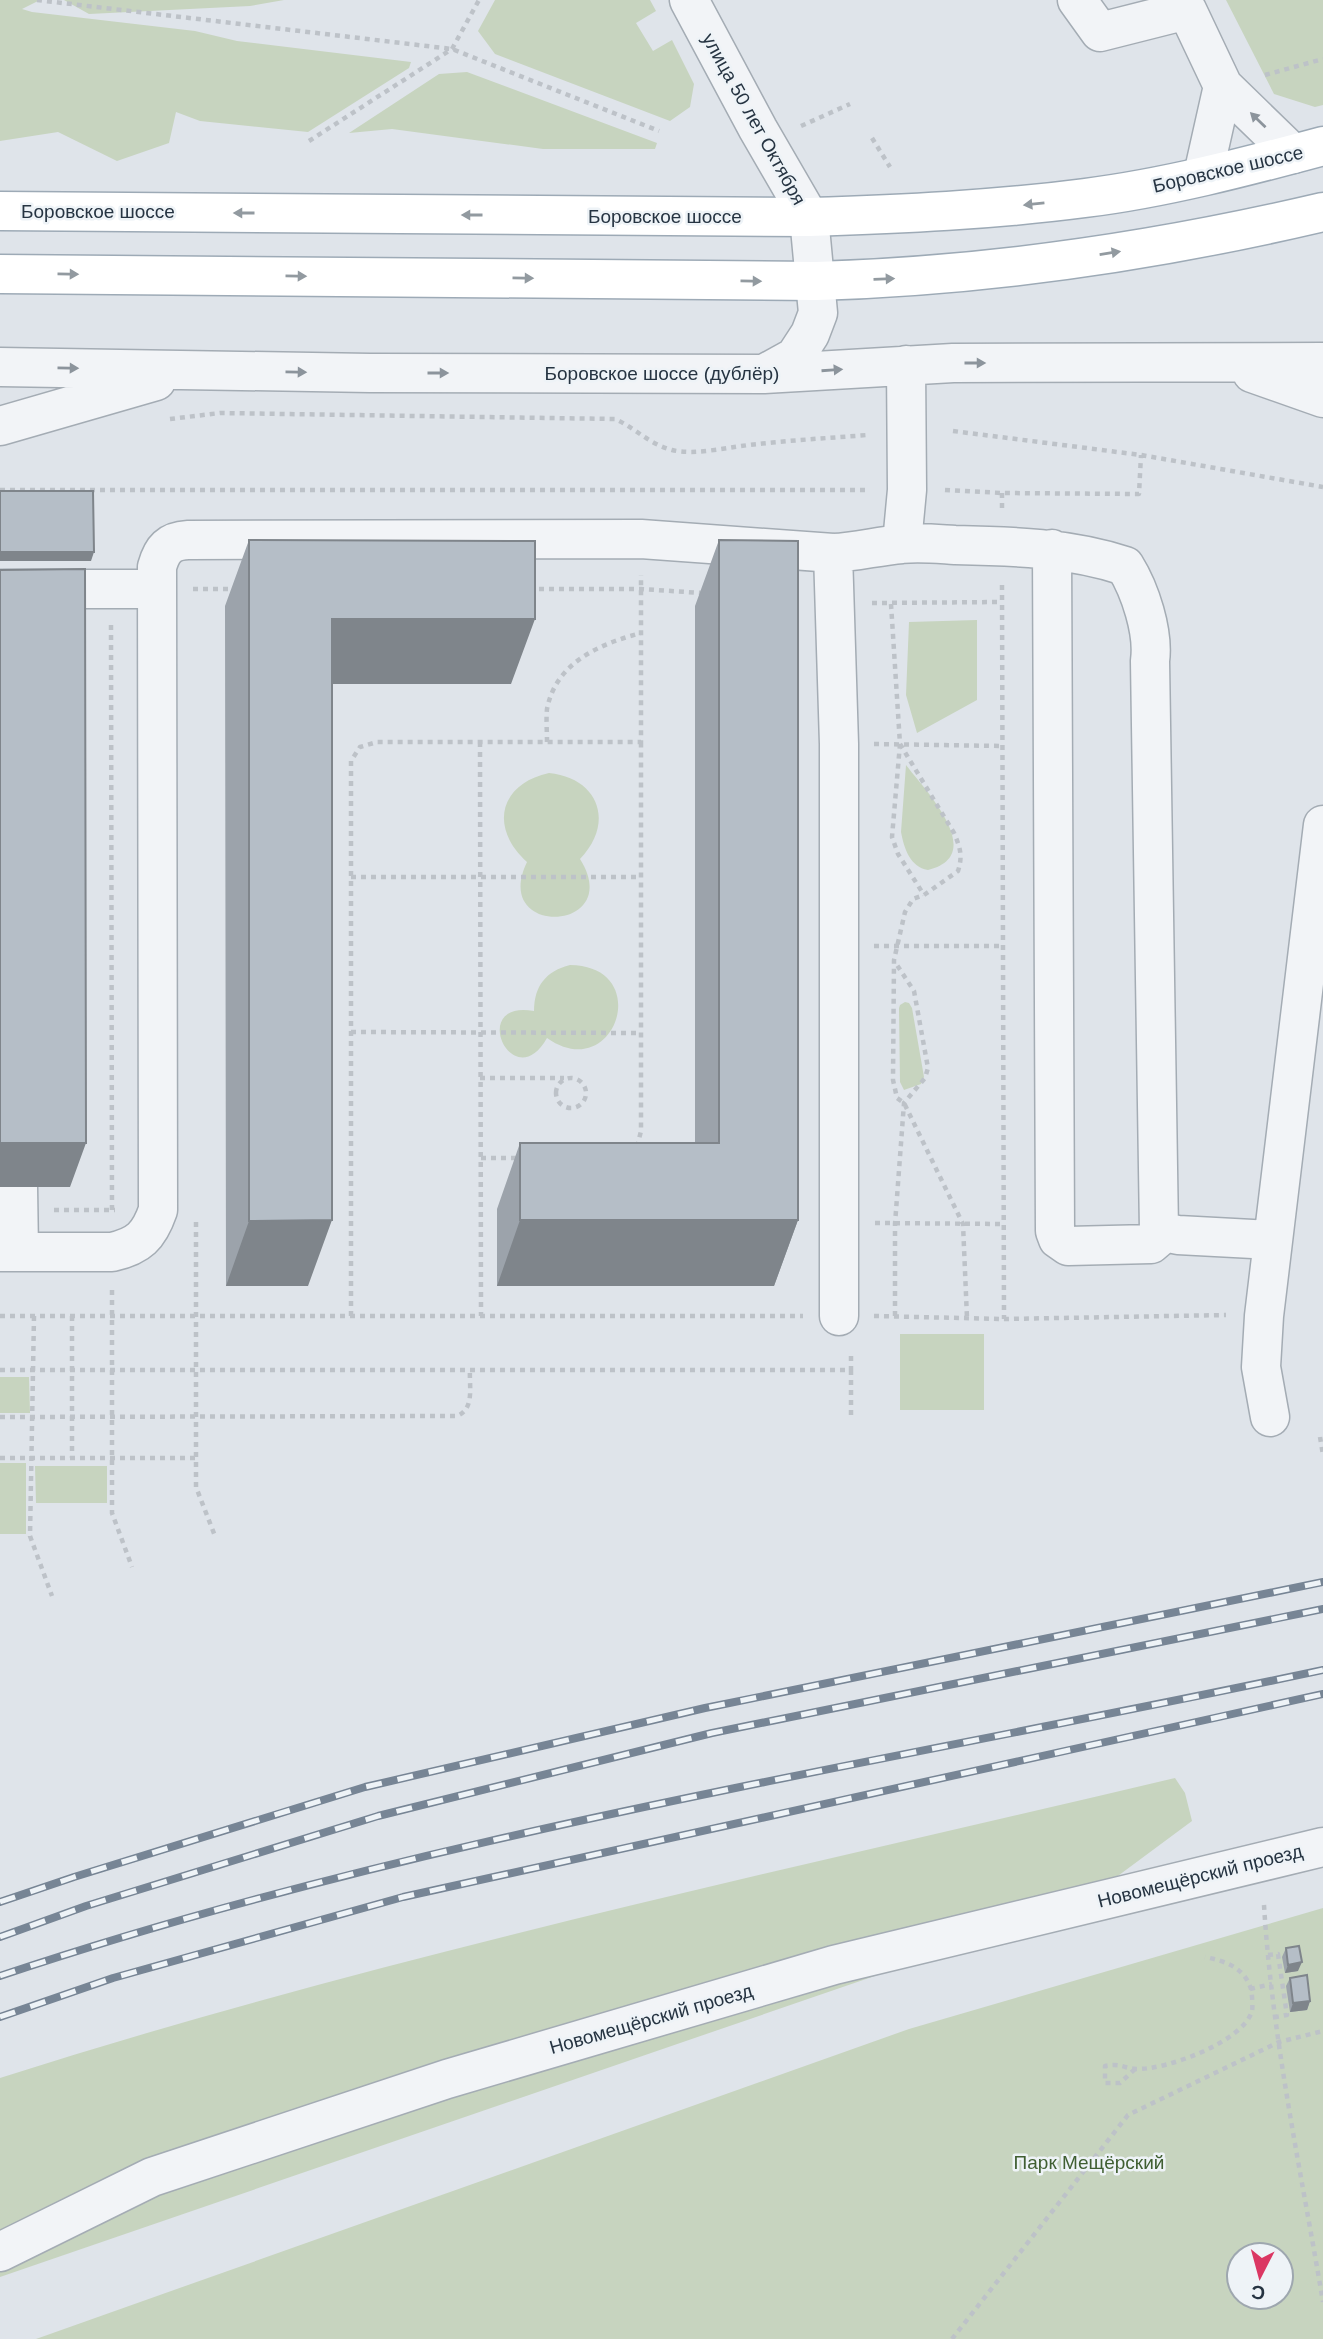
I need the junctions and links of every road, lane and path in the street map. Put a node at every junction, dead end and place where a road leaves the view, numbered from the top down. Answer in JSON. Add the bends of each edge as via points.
{"nodes":[{"id":1,"x":37,"y":0,"type":"edge"},
{"id":2,"x":479,"y":0,"type":"edge"},
{"id":3,"x":690,"y":0,"type":"edge"},
{"id":4,"x":1077,"y":0,"type":"edge"},
{"id":5,"x":452,"y":49,"type":"junction"},
{"id":6,"x":1323,"y":58,"type":"edge"},
{"id":7,"x":1223,"y":86,"type":"junction"},
{"id":8,"x":850,"y":104,"type":"dead end"},
{"id":9,"x":800,"y":126,"type":"dead end"},
{"id":10,"x":659,"y":131,"type":"dead end"},
{"id":11,"x":872,"y":138,"type":"dead end"},
{"id":12,"x":309,"y":141,"type":"dead end"},
{"id":13,"x":1308,"y":150,"type":"edge"},
{"id":14,"x":890,"y":167,"type":"dead end"},
{"id":15,"x":1203,"y":175,"type":"junction"},
{"id":16,"x":0,"y":211,"type":"edge"},
{"id":17,"x":1323,"y":212,"type":"edge"},
{"id":18,"x":809,"y":217,"type":"junction"},
{"id":19,"x":0,"y":274,"type":"edge"},
{"id":20,"x":816,"y":281,"type":"junction"},
{"id":21,"x":1220,"y":362,"type":"junction"},
{"id":22,"x":1323,"y":362,"type":"edge"},
{"id":23,"x":906,"y":365,"type":"junction"},
{"id":24,"x":0,"y":367,"type":"edge"},
{"id":25,"x":198,"y":369,"type":"junction"},
{"id":26,"x":764,"y":374,"type":"junction"},
{"id":27,"x":1323,"y":398,"type":"edge"},
{"id":28,"x":168,"y":419,"type":"dead end"},
{"id":29,"x":0,"y":426,"type":"edge"},
{"id":30,"x":953,"y":431,"type":"dead end"},
{"id":31,"x":867,"y":435,"type":"dead end"},
{"id":32,"x":1141,"y":455,"type":"junction"},
{"id":33,"x":1323,"y":487,"type":"edge"},
{"id":34,"x":0,"y":490,"type":"edge"},
{"id":35,"x":907,"y":490,"type":"junction"},
{"id":36,"x":946,"y":490,"type":"dead end"},
{"id":37,"x":1002,"y":494,"type":"junction"},
{"id":38,"x":902,"y":544,"type":"junction"},
{"id":39,"x":1003,"y":545,"type":"junction"},
{"id":40,"x":1052,"y":549,"type":"junction"},
{"id":41,"x":833,"y":554,"type":"junction"},
{"id":42,"x":0,"y":589,"type":"edge"},
{"id":43,"x":111,"y":589,"type":"junction"},
{"id":44,"x":157,"y":589,"type":"junction"},
{"id":45,"x":237,"y":589,"type":"dead end"},
{"id":46,"x":516,"y":589,"type":"edge"},
{"id":47,"x":710,"y":593,"type":"dead end"},
{"id":48,"x":835,"y":601,"type":"junction"},
{"id":49,"x":1002,"y":602,"type":"junction"},
{"id":50,"x":891,"y":604,"type":"junction"},
{"id":51,"x":641,"y":606,"type":"dead end"},
{"id":52,"x":641,"y":634,"type":"junction"},
{"id":53,"x":480,"y":742,"type":"junction"},
{"id":54,"x":547,"y":742,"type":"junction"},
{"id":55,"x":641,"y":742,"type":"junction"},
{"id":56,"x":839,"y":744,"type":"junction"},
{"id":57,"x":900,"y":744,"type":"junction"},
{"id":58,"x":1003,"y":746,"type":"junction"},
{"id":59,"x":1323,"y":831,"type":"edge"},
{"id":60,"x":351,"y":877,"type":"junction"},
{"id":61,"x":480,"y":877,"type":"junction"},
{"id":62,"x":641,"y":877,"type":"junction"},
{"id":63,"x":924,"y":895,"type":"junction"},
{"id":64,"x":839,"y":945,"type":"junction"},
{"id":65,"x":1003,"y":946,"type":"junction"},
{"id":66,"x":899,"y":947,"type":"junction"},
{"id":67,"x":894,"y":960,"type":"junction"},
{"id":68,"x":351,"y":1032,"type":"junction"},
{"id":69,"x":481,"y":1032,"type":"junction"},
{"id":70,"x":641,"y":1032,"type":"junction"},
{"id":71,"x":480,"y":1078,"type":"junction"},
{"id":72,"x":566,"y":1078,"type":"junction"},
{"id":73,"x":904,"y":1103,"type":"junction"},
{"id":74,"x":633,"y":1152,"type":"edge"},
{"id":75,"x":481,"y":1158,"type":"junction"},
{"id":76,"x":521,"y":1158,"type":"edge"},
{"id":77,"x":19,"y":1198,"type":"joint"},
{"id":78,"x":112,"y":1210,"type":"junction"},
{"id":79,"x":158,"y":1210,"type":"junction"},
{"id":80,"x":839,"y":1223,"type":"junction"},
{"id":81,"x":895,"y":1224,"type":"junction"},
{"id":82,"x":963,"y":1224,"type":"junction"},
{"id":83,"x":1003,"y":1224,"type":"junction"},
{"id":84,"x":1159,"y":1231,"type":"junction"},
{"id":85,"x":1272,"y":1240,"type":"junction"},
{"id":86,"x":9,"y":1252,"type":"edge"},
{"id":87,"x":112,"y":1252,"type":"junction"},
{"id":88,"x":1234,"y":1315,"type":"dead end"},
{"id":89,"x":0,"y":1316,"type":"edge"},
{"id":90,"x":34,"y":1316,"type":"junction"},
{"id":91,"x":72,"y":1316,"type":"junction"},
{"id":92,"x":112,"y":1316,"type":"junction"},
{"id":93,"x":351,"y":1316,"type":"junction"},
{"id":94,"x":481,"y":1316,"type":"junction"},
{"id":95,"x":845,"y":1316,"type":"junction"},
{"id":96,"x":895,"y":1316,"type":"junction"},
{"id":97,"x":967,"y":1318,"type":"junction"},
{"id":98,"x":1004,"y":1319,"type":"junction"},
{"id":99,"x":0,"y":1370,"type":"edge"},
{"id":100,"x":33,"y":1370,"type":"junction"},
{"id":101,"x":470,"y":1370,"type":"junction"},
{"id":102,"x":851,"y":1370,"type":"junction"},
{"id":103,"x":72,"y":1371,"type":"junction"},
{"id":104,"x":112,"y":1371,"type":"junction"},
{"id":105,"x":0,"y":1416,"type":"edge"},
{"id":106,"x":32,"y":1416,"type":"junction"},
{"id":107,"x":72,"y":1416,"type":"junction"},
{"id":108,"x":112,"y":1416,"type":"junction"},
{"id":109,"x":1270,"y":1418,"type":"dead end"},
{"id":110,"x":852,"y":1419,"type":"dead end"},
{"id":111,"x":1320,"y":1437,"type":"dead end"},
{"id":112,"x":1323,"y":1455,"type":"edge"},
{"id":113,"x":0,"y":1458,"type":"edge"},
{"id":114,"x":31,"y":1458,"type":"junction"},
{"id":115,"x":72,"y":1458,"type":"junction"},
{"id":116,"x":112,"y":1458,"type":"junction"},
{"id":117,"x":196,"y":1458,"type":"dead end"},
{"id":118,"x":196,"y":1487,"type":"dead end"},
{"id":119,"x":215,"y":1536,"type":"dead end"},
{"id":120,"x":132,"y":1567,"type":"dead end"},
{"id":121,"x":52,"y":1596,"type":"dead end"},
{"id":122,"x":1323,"y":1847,"type":"edge"},
{"id":123,"x":1264,"y":1905,"type":"dead end"},
{"id":124,"x":1268,"y":1955,"type":"junction"},
{"id":125,"x":1205,"y":1957,"type":"dead end"},
{"id":126,"x":1292,"y":1979,"type":"edge"},
{"id":127,"x":1282,"y":1981,"type":"junction"},
{"id":128,"x":1272,"y":1984,"type":"junction"},
{"id":129,"x":1251,"y":1989,"type":"junction"},
{"id":130,"x":1276,"y":2017,"type":"junction"},
{"id":131,"x":1323,"y":2031,"type":"edge"},
{"id":132,"x":1279,"y":2042,"type":"junction"},
{"id":133,"x":1135,"y":2069,"type":"junction"},
{"id":134,"x":0,"y":2252,"type":"edge"},
{"id":135,"x":1323,"y":2302,"type":"edge"},
{"id":136,"x":952,"y":2339,"type":"edge"}],
"edges":[{"from":1,"to":5,"type":"path"},
{"from":2,"to":5,"type":"path"},
{"from":3,"to":18,"type":"street","name":"улица 50 лет Октября"},
{"from":4,"to":7,"type":"street","via":[[1100,32],[1187,10]]},
{"from":5,"to":10,"type":"path"},
{"from":5,"to":12,"type":"path"},
{"from":6,"to":7,"type":"path"},
{"from":13,"to":7,"type":"street","one_way":true},
{"from":7,"to":15,"type":"street"},
{"from":8,"to":9,"type":"path"},
{"from":11,"to":14,"type":"path"},
{"from":13,"to":15,"type":"main road","name":"Боровское шоссе"},
{"from":15,"to":18,"type":"main road","name":"Боровское шоссе","one_way":true,"via":[[1087,198],[972,210]]},
{"from":18,"to":16,"type":"main road","name":"Боровское шоссе","one_way":true},
{"from":20,"to":17,"type":"main road","one_way":true,"via":[[900,279],[1093,256]]},
{"from":18,"to":20,"type":"street","name":"улица 50 лет Октября"},
{"from":19,"to":20,"type":"main road","one_way":true},
{"from":20,"to":26,"type":"street","name":"улица 50 лет Октября","via":[[818,313],[810,334],[795,357]]},
{"from":21,"to":22,"type":"street","name":"Боровское шоссе (дублёр)"},
{"from":23,"to":21,"type":"street","name":"Боровское шоссе (дублёр)","one_way":true},
{"from":21,"to":27,"type":"street"},
{"from":26,"to":23,"type":"street","name":"Боровское шоссе (дублёр)","one_way":true},
{"from":23,"to":35,"type":"street"},
{"from":24,"to":25,"type":"street","name":"Боровское шоссе (дублёр)","one_way":true},
{"from":25,"to":26,"type":"street","name":"Боровское шоссе (дублёр)","one_way":true},
{"from":25,"to":29,"type":"street"},
{"from":28,"to":31,"type":"path","via":[[219,413],[615,419],[651,443],[675,451]]},
{"from":30,"to":32,"type":"path"},
{"from":32,"to":33,"type":"path"},
{"from":32,"to":37,"type":"path","via":[[1139,494]]},
{"from":34,"to":35,"type":"path"},
{"from":35,"to":38,"type":"street"},
{"from":36,"to":37,"type":"path"},
{"from":37,"to":39,"type":"path"},
{"from":38,"to":39,"type":"street"},
{"from":38,"to":41,"type":"street"},
{"from":39,"to":40,"type":"street"},
{"from":39,"to":49,"type":"path"},
{"from":40,"to":84,"type":"street","via":[[1125,566],[1149,627]]},
{"from":40,"to":84,"type":"street","via":[[1055,1231],[1068,1245],[1144,1246],[1155,1242]]},
{"from":41,"to":44,"type":"street","via":[[641,540],[188,540],[176,541],[160,554]]},
{"from":41,"to":48,"type":"street"},
{"from":42,"to":43,"type":"street"},
{"from":43,"to":44,"type":"street"},
{"from":43,"to":78,"type":"path"},
{"from":44,"to":45,"type":"path"},
{"from":44,"to":79,"type":"street"},
{"from":46,"to":47,"type":"path"},
{"from":48,"to":50,"type":"path"},
{"from":48,"to":56,"type":"street"},
{"from":49,"to":50,"type":"path"},
{"from":49,"to":58,"type":"path"},
{"from":50,"to":57,"type":"path"},
{"from":51,"to":52,"type":"path"},
{"from":52,"to":54,"type":"path","via":[[597,647],[569,668],[549,702]]},
{"from":52,"to":55,"type":"path"},
{"from":53,"to":54,"type":"path"},
{"from":53,"to":60,"type":"path","via":[[377,742],[360,747],[351,761]]},
{"from":53,"to":61,"type":"path"},
{"from":54,"to":55,"type":"path"},
{"from":55,"to":62,"type":"path"},
{"from":56,"to":57,"type":"path"},
{"from":56,"to":64,"type":"street"},
{"from":57,"to":58,"type":"path"},
{"from":57,"to":63,"type":"path","via":[[892,836]]},
{"from":57,"to":63,"type":"path","via":[[961,848],[958,871]]},
{"from":58,"to":65,"type":"path"},
{"from":59,"to":85,"type":"street"},
{"from":60,"to":61,"type":"path"},
{"from":60,"to":68,"type":"path"},
{"from":61,"to":62,"type":"path"},
{"from":61,"to":69,"type":"path"},
{"from":62,"to":70,"type":"path"},
{"from":63,"to":66,"type":"path","via":[[906,908]]},
{"from":64,"to":66,"type":"path"},
{"from":64,"to":80,"type":"street"},
{"from":65,"to":66,"type":"path"},
{"from":65,"to":83,"type":"path"},
{"from":66,"to":67,"type":"path"},
{"from":67,"to":73,"type":"path","via":[[894,1087]]},
{"from":67,"to":73,"type":"path","via":[[914,991],[928,1068]]},
{"from":68,"to":69,"type":"path"},
{"from":68,"to":93,"type":"path"},
{"from":69,"to":70,"type":"path"},
{"from":69,"to":71,"type":"path"},
{"from":70,"to":74,"type":"path","via":[[641,1139]]},
{"from":71,"to":72,"type":"path"},
{"from":71,"to":75,"type":"path"},
{"from":72,"to":72,"type":"path","via":[[582,1082],[586,1089],[586,1098],[573,1108],[564,1107],[556,1092]]},
{"from":73,"to":81,"type":"path"},
{"from":73,"to":82,"type":"path"},
{"from":75,"to":76,"type":"path"},
{"from":75,"to":94,"type":"path"},
{"from":77,"to":78,"type":"path"},
{"from":77,"to":86,"type":"street"},
{"from":78,"to":79,"type":"path"},
{"from":78,"to":87,"type":"path"},
{"from":79,"to":87,"type":"street","via":[[142,1239],[128,1249]]},
{"from":80,"to":81,"type":"path"},
{"from":80,"to":95,"type":"street"},
{"from":81,"to":82,"type":"path"},
{"from":81,"to":96,"type":"path"},
{"from":82,"to":83,"type":"path"},
{"from":82,"to":97,"type":"path"},
{"from":83,"to":98,"type":"path"},
{"from":84,"to":85,"type":"street"},
{"from":85,"to":109,"type":"street","via":[[1261,1367]]},
{"from":86,"to":87,"type":"street"},
{"from":87,"to":92,"type":"path"},
{"from":88,"to":98,"type":"path"},
{"from":89,"to":90,"type":"path"},
{"from":90,"to":91,"type":"path"},
{"from":90,"to":100,"type":"path"},
{"from":91,"to":92,"type":"path"},
{"from":91,"to":103,"type":"path"},
{"from":92,"to":93,"type":"path"},
{"from":92,"to":104,"type":"path"},
{"from":93,"to":94,"type":"path"},
{"from":94,"to":95,"type":"path"},
{"from":95,"to":96,"type":"path"},
{"from":95,"to":102,"type":"path"},
{"from":96,"to":97,"type":"path"},
{"from":97,"to":98,"type":"path"},
{"from":99,"to":100,"type":"path"},
{"from":100,"to":103,"type":"path"},
{"from":100,"to":106,"type":"path"},
{"from":101,"to":102,"type":"path"},
{"from":101,"to":104,"type":"path"},
{"from":101,"to":108,"type":"path","via":[[468,1409],[457,1416]]},
{"from":102,"to":110,"type":"path"},
{"from":103,"to":104,"type":"path"},
{"from":103,"to":107,"type":"path"},
{"from":104,"to":108,"type":"path"},
{"from":105,"to":106,"type":"path"},
{"from":106,"to":107,"type":"path"},
{"from":106,"to":114,"type":"path"},
{"from":107,"to":108,"type":"path"},
{"from":107,"to":115,"type":"path"},
{"from":108,"to":116,"type":"path"},
{"from":111,"to":112,"type":"path"},
{"from":113,"to":114,"type":"path"},
{"from":114,"to":115,"type":"path"},
{"from":114,"to":121,"type":"path","via":[[30,1536]]},
{"from":115,"to":116,"type":"path"},
{"from":116,"to":117,"type":"path"},
{"from":116,"to":120,"type":"path","via":[[112,1513]]},
{"from":118,"to":119,"type":"path"},
{"from":122,"to":134,"type":"street","name":"Новомещёрский проезд","via":[[834,1965],[447,2079],[152,2177]]},
{"from":123,"to":124,"type":"path"},
{"from":124,"to":127,"type":"path","via":[[1278,1954]]},
{"from":124,"to":128,"type":"path"},
{"from":125,"to":129,"type":"path","via":[[1241,1972]]},
{"from":126,"to":127,"type":"path"},
{"from":127,"to":130,"type":"path","via":[[1287,2015]]},
{"from":128,"to":129,"type":"path"},
{"from":128,"to":130,"type":"path"},
{"from":129,"to":133,"type":"path","via":[[1252,2010],[1243,2026],[1223,2040],[1189,2058]]},
{"from":130,"to":132,"type":"path"},
{"from":131,"to":132,"type":"path"},
{"from":132,"to":135,"type":"path"},
{"from":132,"to":136,"type":"path","via":[[1128,2115]]},
{"from":133,"to":133,"type":"path","via":[[1118,2063],[1105,2066],[1105,2083],[1120,2083]]}]}
